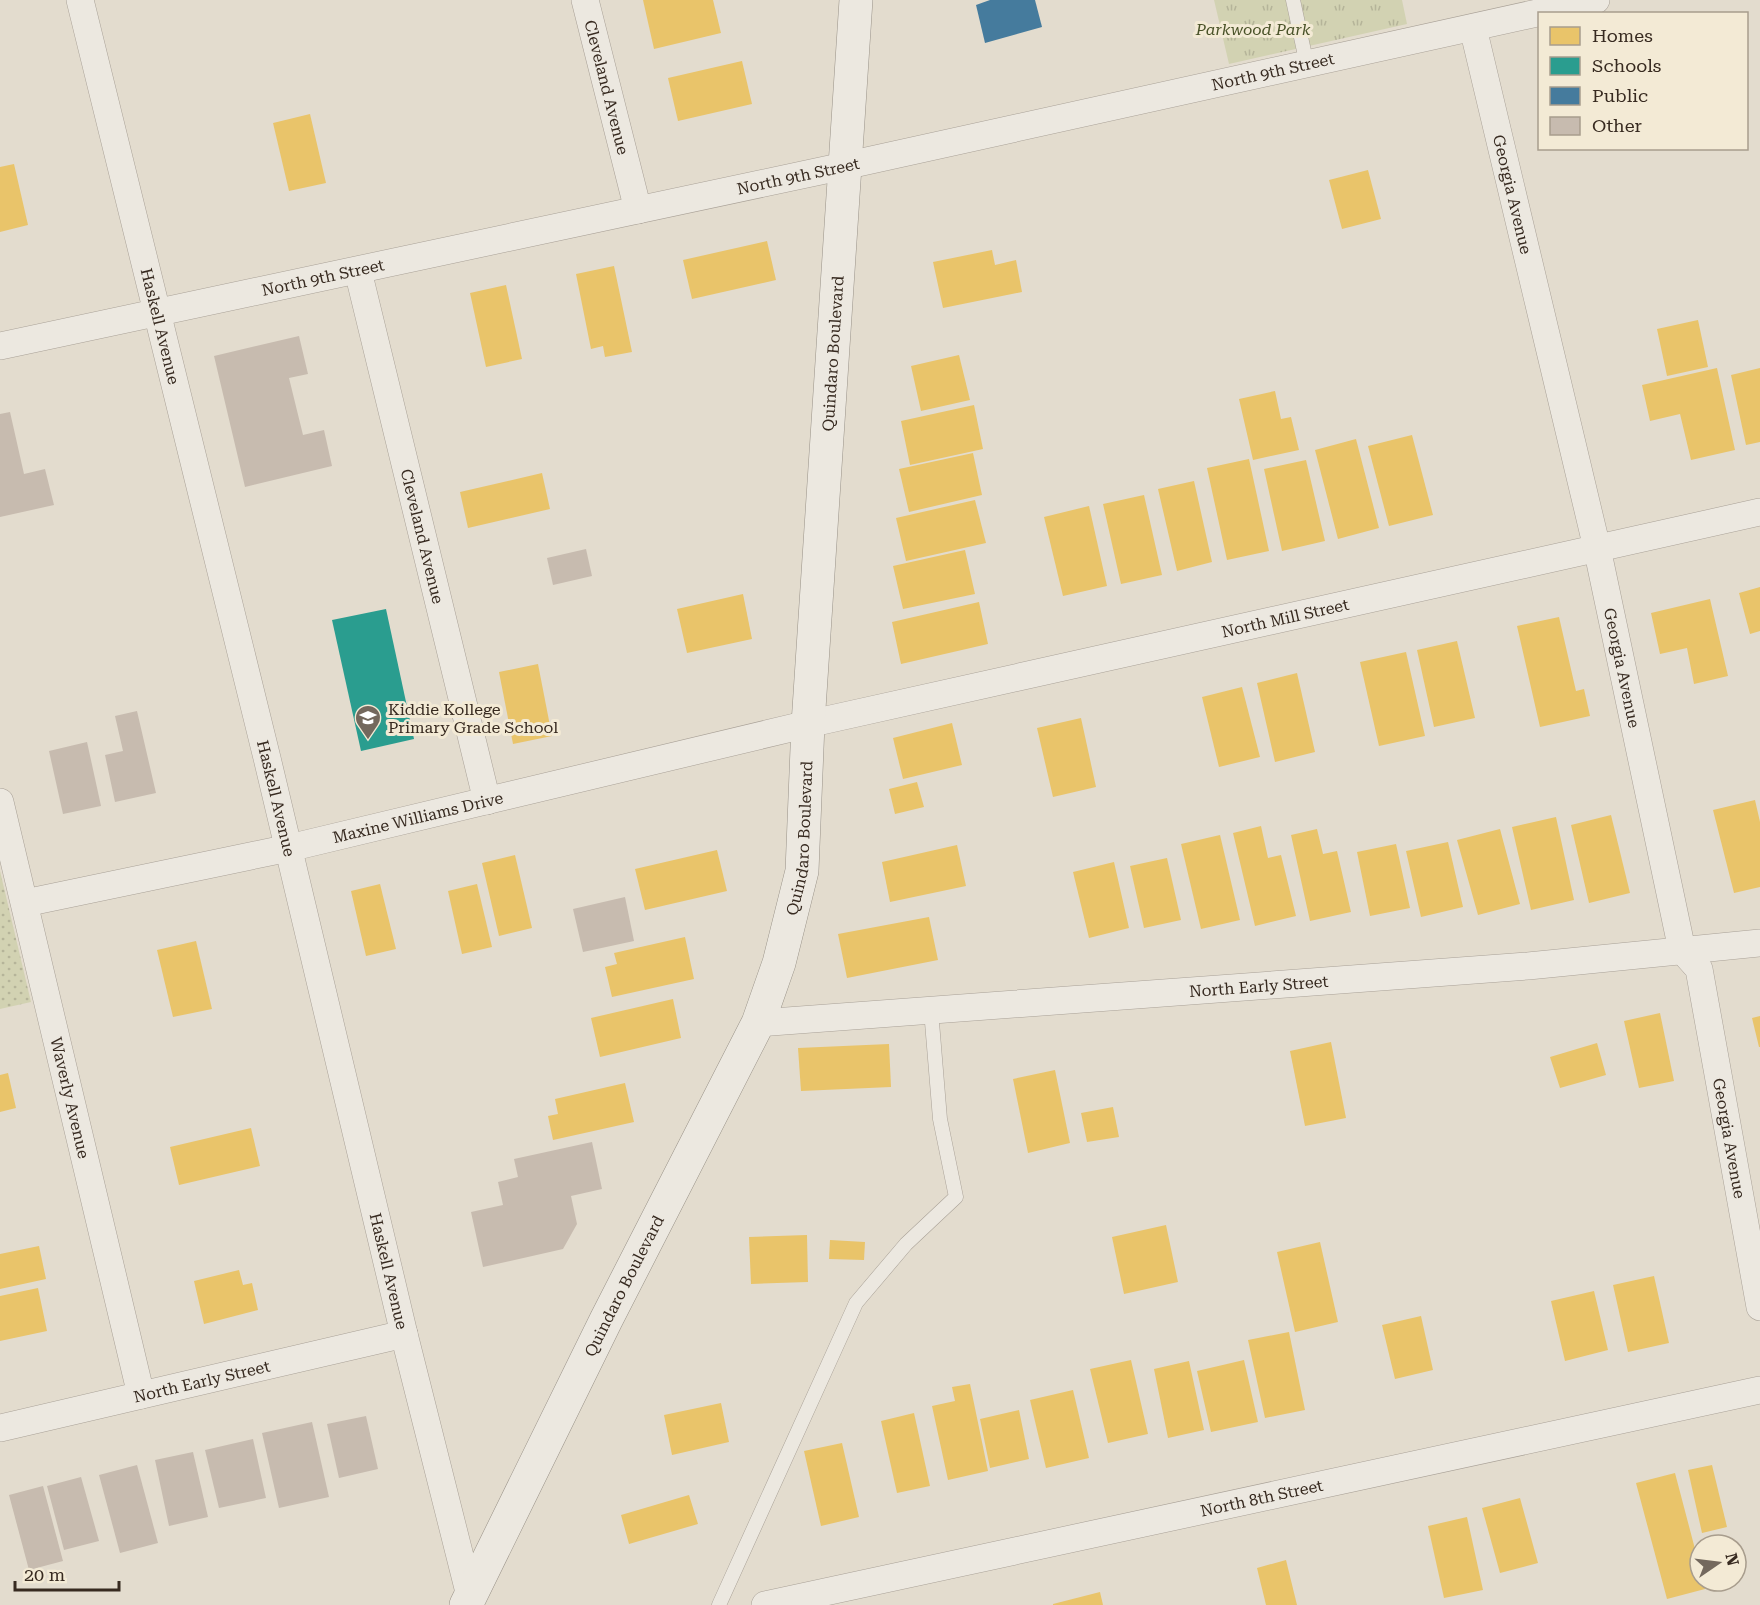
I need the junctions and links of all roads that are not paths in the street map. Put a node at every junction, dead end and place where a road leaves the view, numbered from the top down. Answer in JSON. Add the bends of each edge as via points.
{"nodes":[{"id":1,"x":80,"y":0,"type":"edge"},
{"id":2,"x":585,"y":0,"type":"edge"},
{"id":3,"x":856,"y":0,"type":"edge"},
{"id":4,"x":1293,"y":0,"type":"edge"},
{"id":5,"x":1596,"y":0,"type":"edge"},
{"id":6,"x":1543,"y":12,"type":"edge"},
{"id":7,"x":1538,"y":13,"type":"edge"},
{"id":8,"x":1473,"y":28,"type":"junction"},
{"id":9,"x":1307,"y":65,"type":"junction"},
{"id":10,"x":844,"y":166,"type":"junction"},
{"id":11,"x":638,"y":210,"type":"junction"},
{"id":12,"x":358,"y":271,"type":"junction"},
{"id":13,"x":156,"y":314,"type":"junction"},
{"id":14,"x":0,"y":346,"type":"edge"},
{"id":15,"x":1760,"y":512,"type":"edge"},
{"id":16,"x":1597,"y":548,"type":"junction"},
{"id":17,"x":808,"y":724,"type":"junction"},
{"id":18,"x":487,"y":801,"type":"junction"},
{"id":19,"x":0,"y":802,"type":"edge"},
{"id":20,"x":289,"y":848,"type":"junction"},
{"id":21,"x":25,"y":903,"type":"junction"},
{"id":22,"x":1760,"y":943,"type":"edge"},
{"id":23,"x":1682,"y":950,"type":"junction"},
{"id":24,"x":931,"y":1010,"type":"junction"},
{"id":25,"x":758,"y":1023,"type":"junction"},
{"id":26,"x":1760,"y":1307,"type":"edge"},
{"id":27,"x":404,"y":1334,"type":"junction"},
{"id":28,"x":1760,"y":1390,"type":"edge"},
{"id":29,"x":141,"y":1395,"type":"junction"},
{"id":30,"x":0,"y":1428,"type":"edge"},
{"id":31,"x":821,"y":1600,"type":"edge"},
{"id":32,"x":468,"y":1601,"type":"edge"},
{"id":33,"x":720,"y":1605,"type":"edge"},
{"id":34,"x":765,"y":1605,"type":"edge"}],
"edges":[{"from":1,"to":13,"type":"street","name":"Haskell Avenue"},
{"from":2,"to":11,"type":"street","name":"Cleveland Avenue"},
{"from":3,"to":10,"type":"main road","name":"Quindaro Boulevard"},
{"from":4,"to":9,"type":"lane"},
{"from":5,"to":6,"type":"street","name":"North 9th Street"},
{"from":7,"to":8,"type":"street","name":"North 9th Street"},
{"from":8,"to":9,"type":"street","name":"North 9th Street"},
{"from":8,"to":16,"type":"street","name":"Georgia Avenue"},
{"from":9,"to":10,"type":"street","name":"North 9th Street"},
{"from":10,"to":11,"type":"street","name":"North 9th Street"},
{"from":10,"to":17,"type":"main road","name":"Quindaro Boulevard"},
{"from":11,"to":12,"type":"street","name":"North 9th Street"},
{"from":12,"to":13,"type":"street","name":"North 9th Street"},
{"from":12,"to":18,"type":"street","name":"Cleveland Avenue"},
{"from":13,"to":14,"type":"street","name":"North 9th Street"},
{"from":13,"to":20,"type":"street","name":"Haskell Avenue"},
{"from":15,"to":16,"type":"street","name":"North Mill Street"},
{"from":16,"to":17,"type":"street","name":"North Mill Street"},
{"from":16,"to":23,"type":"street","name":"Georgia Avenue"},
{"from":17,"to":18,"type":"street","name":"Maxine Williams Drive"},
{"from":17,"to":25,"type":"main road","name":"Quindaro Boulevard","via":[[802,870],[779,963]]},
{"from":18,"to":20,"type":"street","name":"Maxine Williams Drive"},
{"from":19,"to":21,"type":"street","name":"Waverly Avenue"},
{"from":20,"to":21,"type":"street","name":"Maxine Williams Drive"},
{"from":20,"to":27,"type":"street","name":"Haskell Avenue"},
{"from":21,"to":29,"type":"street","name":"Waverly Avenue"},
{"from":22,"to":23,"type":"street","name":"North Early Street"},
{"from":23,"to":24,"type":"street","name":"North Early Street","via":[[1528,966]]},
{"from":23,"to":26,"type":"street","name":"Georgia Avenue","via":[[1699,969]]},
{"from":24,"to":25,"type":"street","name":"North Early Street"},
{"from":24,"to":33,"type":"lane","via":[[939,1119],[956,1197],[906,1244],[856,1303]]},
{"from":25,"to":32,"type":"main road","name":"Quindaro Boulevard"},
{"from":27,"to":29,"type":"street","name":"North Early Street"},
{"from":27,"to":32,"type":"street","name":"Haskell Avenue"},
{"from":28,"to":31,"type":"street","name":"North 8th Street"},
{"from":29,"to":30,"type":"street","name":"North Early Street"},
{"from":31,"to":34,"type":"street","name":"North 8th Street"}]}
